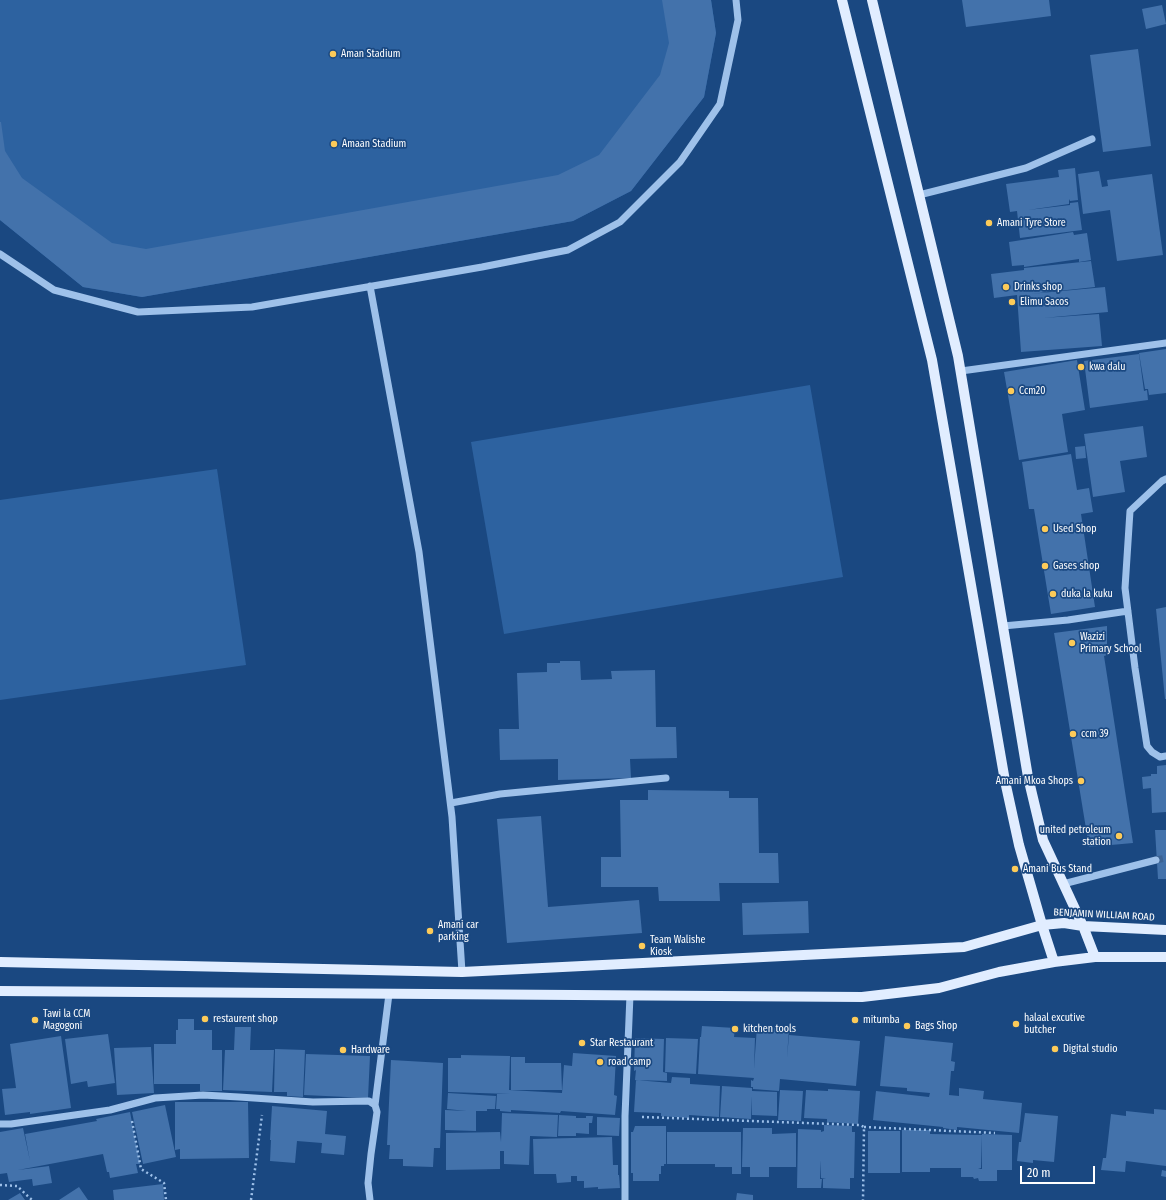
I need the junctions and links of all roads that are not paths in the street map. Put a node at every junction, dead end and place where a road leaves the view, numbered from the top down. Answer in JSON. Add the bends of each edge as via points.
{"nodes":[{"id":1,"x":736,"y":0,"type":"edge"},
{"id":2,"x":842,"y":0,"type":"edge"},
{"id":3,"x":872,"y":0,"type":"edge"},
{"id":4,"x":1092,"y":139,"type":"dead end"},
{"id":5,"x":919,"y":195,"type":"junction"},
{"id":6,"x":0,"y":254,"type":"edge"},
{"id":7,"x":370,"y":286,"type":"junction"},
{"id":8,"x":1166,"y":343,"type":"edge"},
{"id":9,"x":960,"y":371,"type":"junction"},
{"id":10,"x":1166,"y":479,"type":"edge"},
{"id":11,"x":1128,"y":611,"type":"junction"},
{"id":12,"x":1003,"y":626,"type":"junction"},
{"id":13,"x":1166,"y":756,"type":"edge"},
{"id":14,"x":666,"y":778,"type":"dead end"},
{"id":15,"x":451,"y":803,"type":"junction"},
{"id":16,"x":1156,"y":860,"type":"tunnel mouth"},
{"id":17,"x":1063,"y":884,"type":"junction"},
{"id":18,"x":1042,"y":925,"type":"junction"},
{"id":19,"x":1083,"y":926,"type":"junction"},
{"id":20,"x":1166,"y":930,"type":"edge"},
{"id":21,"x":1095,"y":957,"type":"junction"},
{"id":22,"x":1166,"y":957,"type":"edge"},
{"id":23,"x":0,"y":962,"type":"edge"},
{"id":24,"x":1054,"y":962,"type":"junction"},
{"id":25,"x":462,"y":972,"type":"junction"},
{"id":26,"x":0,"y":991,"type":"edge"},
{"id":27,"x":389,"y":994,"type":"junction"},
{"id":28,"x":630,"y":995,"type":"junction"},
{"id":29,"x":375,"y":1105,"type":"junction"},
{"id":30,"x":0,"y":1124,"type":"edge"},
{"id":31,"x":370,"y":1200,"type":"edge"},
{"id":32,"x":624,"y":1200,"type":"edge"}],
"edges":[{"from":1,"to":7,"type":"street","via":[[738,20],[720,104],[680,162],[620,222],[568,250]]},
{"from":2,"to":18,"type":"main road","via":[[932,360],[1005,781],[1019,845]]},
{"from":3,"to":5,"type":"main road"},
{"from":4,"to":5,"type":"street","via":[[1026,168]]},
{"from":5,"to":9,"type":"main road"},
{"from":6,"to":7,"type":"street","via":[[54,290],[138,312],[252,307]]},
{"from":7,"to":15,"type":"street","via":[[418,552]]},
{"from":8,"to":9,"type":"street"},
{"from":9,"to":12,"type":"main road"},
{"from":10,"to":11,"type":"street","via":[[1130,511],[1125,588]]},
{"from":11,"to":12,"type":"street"},
{"from":11,"to":13,"type":"street","via":[[1148,746],[1160,757]]},
{"from":12,"to":17,"type":"main road","via":[[1028,777],[1043,840]]},
{"from":14,"to":15,"type":"street","via":[[500,794]]},
{"from":15,"to":25,"type":"street"},
{"from":16,"to":17,"type":"street"},
{"from":17,"to":19,"type":"main road"},
{"from":18,"to":19,"type":"main road","name":"BENJAMIN WILLIAM ROAD","via":[[1064,923]]},
{"from":18,"to":24,"type":"main road"},
{"from":18,"to":25,"type":"main road","name":"BENJAMIN WILLIAM ROAD","via":[[964,947]]},
{"from":19,"to":20,"type":"main road","name":"BENJAMIN WILLIAM ROAD"},
{"from":19,"to":21,"type":"main road"},
{"from":21,"to":22,"type":"main road"},
{"from":21,"to":24,"type":"main road"},
{"from":23,"to":25,"type":"main road","name":"BENJAMIN WILLIAM ROAD"},
{"from":24,"to":28,"type":"main road","via":[[999,972],[939,988],[862,997]]},
{"from":26,"to":27,"type":"main road"},
{"from":27,"to":28,"type":"main road"},
{"from":27,"to":29,"type":"street"},
{"from":28,"to":32,"type":"street"},
{"from":29,"to":30,"type":"street","via":[[369,1101],[312,1102],[203,1095],[155,1098],[110,1110]]},
{"from":29,"to":31,"type":"street","via":[[377,1112],[368,1183]]}]}
